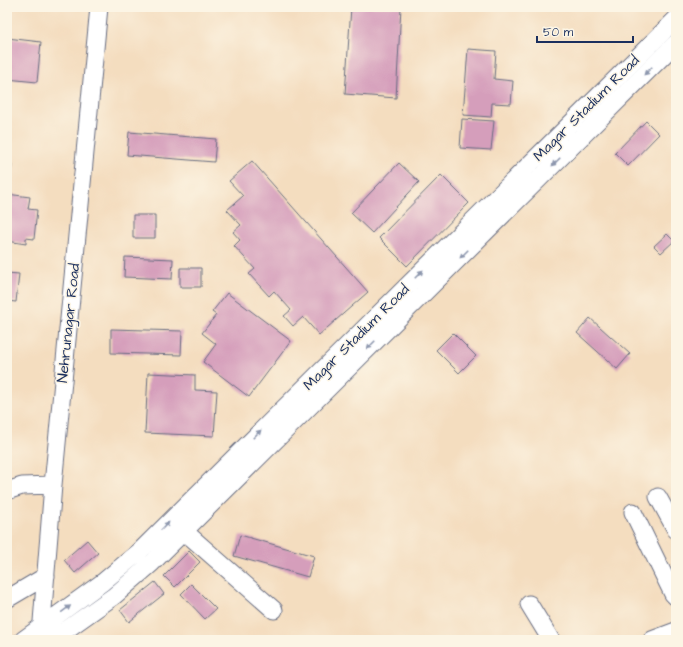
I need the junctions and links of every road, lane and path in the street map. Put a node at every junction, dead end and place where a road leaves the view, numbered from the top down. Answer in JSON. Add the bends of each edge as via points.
{"nodes":[{"id":1,"x":99,"y":7,"type":"edge"},
{"id":2,"x":676,"y":19,"type":"edge"},
{"id":3,"x":676,"y":43,"type":"edge"},
{"id":4,"x":53,"y":485,"type":"junction"},
{"id":5,"x":7,"y":491,"type":"edge"},
{"id":6,"x":658,"y":496,"type":"dead end"},
{"id":7,"x":633,"y":512,"type":"dead end"},
{"id":8,"x":676,"y":530,"type":"edge"},
{"id":9,"x":184,"y":531,"type":"junction"},
{"id":10,"x":46,"y":576,"type":"junction"},
{"id":11,"x":676,"y":597,"type":"edge"},
{"id":12,"x":7,"y":599,"type":"edge"},
{"id":13,"x":529,"y":604,"type":"dead end"},
{"id":14,"x":274,"y":610,"type":"dead end"},
{"id":15,"x":676,"y":631,"type":"edge"},
{"id":16,"x":41,"y":633,"type":"edge"},
{"id":17,"x":62,"y":637,"type":"edge"},
{"id":18,"x":23,"y":640,"type":"edge"},
{"id":19,"x":551,"y":640,"type":"edge"},
{"id":20,"x":652,"y":640,"type":"edge"}],
"edges":[{"from":1,"to":4,"type":"street","name":"Nehrunagar Road"},
{"from":16,"to":2,"type":"street","name":"Magar Stadium Road","one_way":true,"via":[[140,551]]},
{"from":3,"to":9,"type":"street","name":"Magar Stadium Road","one_way":true},
{"from":4,"to":5,"type":"street","via":[[22,486]]},
{"from":4,"to":10,"type":"street","name":"Nehrunagar Road"},
{"from":6,"to":8,"type":"street"},
{"from":7,"to":11,"type":"street"},
{"from":9,"to":14,"type":"street"},
{"from":9,"to":17,"type":"street","name":"Magar Stadium Road","via":[[136,578]]},
{"from":10,"to":12,"type":"street"},
{"from":10,"to":16,"type":"street","name":"Nehrunagar Road"},
{"from":13,"to":19,"type":"street"},
{"from":15,"to":20,"type":"street"},
{"from":16,"to":18,"type":"street","name":"Magar Stadium Road"}]}
